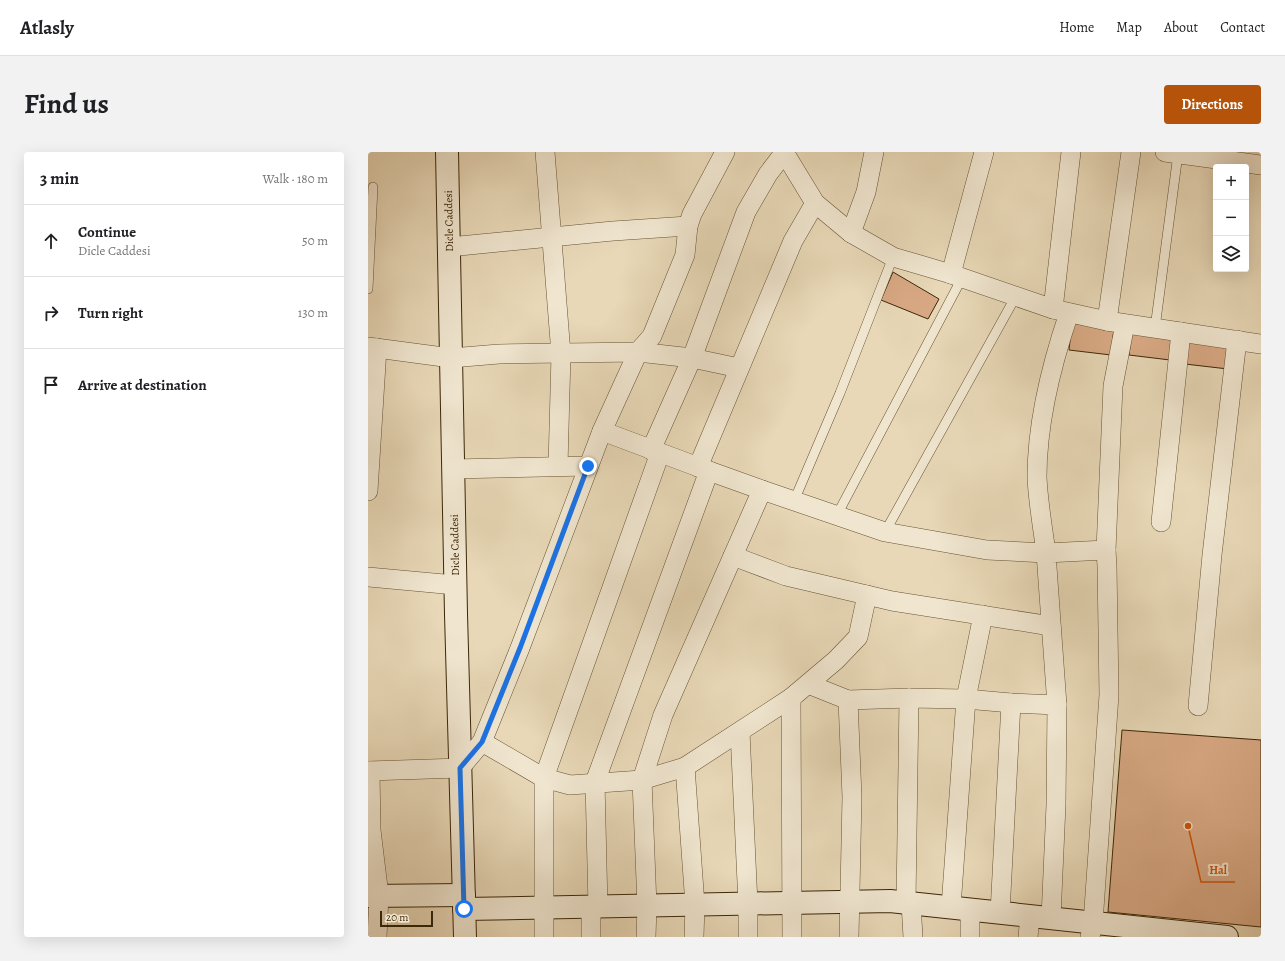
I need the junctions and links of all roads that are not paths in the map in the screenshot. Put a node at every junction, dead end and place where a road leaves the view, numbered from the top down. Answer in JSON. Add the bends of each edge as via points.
{"nodes":[{"id":1,"x":447,"y":152,"type":"edge"},
{"id":2,"x":545,"y":152,"type":"edge"},
{"id":3,"x":725,"y":152,"type":"edge"},
{"id":4,"x":784,"y":152,"type":"edge"},
{"id":5,"x":874,"y":152,"type":"edge"},
{"id":6,"x":984,"y":152,"type":"edge"},
{"id":7,"x":1071,"y":152,"type":"edge"},
{"id":8,"x":1131,"y":152,"type":"edge"},
{"id":9,"x":1184,"y":154,"type":"edge"},
{"id":10,"x":1258,"y":161,"type":"edge"},
{"id":11,"x":373,"y":187,"type":"dead end"},
{"id":12,"x":815,"y":203,"type":"junction"},
{"id":13,"x":688,"y":226,"type":"junction"},
{"id":14,"x":851,"y":233,"type":"junction"},
{"id":15,"x":551,"y":237,"type":"junction"},
{"id":16,"x":449,"y":247,"type":"junction"},
{"id":17,"x":893,"y":257,"type":"junction"},
{"id":18,"x":957,"y":276,"type":"junction"},
{"id":19,"x":368,"y":289,"type":"edge"},
{"id":20,"x":1016,"y":296,"type":"junction"},
{"id":21,"x":1061,"y":311,"type":"junction"},
{"id":22,"x":1116,"y":323,"type":"junction"},
{"id":23,"x":1156,"y":328,"type":"junction"},
{"id":24,"x":1181,"y":332,"type":"junction"},
{"id":25,"x":1237,"y":340,"type":"junction"},
{"id":26,"x":1261,"y":344,"type":"edge"},
{"id":27,"x":373,"y":348,"type":"edge"},
{"id":28,"x":638,"y":352,"type":"junction"},
{"id":29,"x":561,"y":354,"type":"junction"},
{"id":30,"x":451,"y":358,"type":"junction"},
{"id":31,"x":692,"y":358,"type":"junction"},
{"id":32,"x":739,"y":368,"type":"junction"},
{"id":33,"x":602,"y":431,"type":"junction"},
{"id":34,"x":655,"y":451,"type":"junction"},
{"id":35,"x":558,"y":466,"type":"junction"},
{"id":36,"x":588,"y":466,"type":"junction"},
{"id":37,"x":453,"y":469,"type":"junction"},
{"id":38,"x":704,"y":469,"type":"junction"},
{"id":39,"x":762,"y":490,"type":"junction"},
{"id":40,"x":368,"y":491,"type":"edge"},
{"id":41,"x":794,"y":501,"type":"junction"},
{"id":42,"x":837,"y":515,"type":"junction"},
{"id":43,"x":1161,"y":522,"type":"dead end"},
{"id":44,"x":885,"y":532,"type":"junction"},
{"id":45,"x":1106,"y":550,"type":"junction"},
{"id":46,"x":1046,"y":554,"type":"junction"},
{"id":47,"x":733,"y":556,"type":"junction"},
{"id":48,"x":368,"y":577,"type":"edge"},
{"id":49,"x":456,"y":586,"type":"junction"},
{"id":50,"x":867,"y":595,"type":"junction"},
{"id":51,"x":983,"y":615,"type":"junction"},
{"id":52,"x":1051,"y":626,"type":"junction"},
{"id":53,"x":808,"y":684,"type":"junction"},
{"id":54,"x":791,"y":698,"type":"junction"},
{"id":55,"x":909,"y":698,"type":"junction"},
{"id":56,"x":966,"y":699,"type":"junction"},
{"id":57,"x":848,"y":700,"type":"junction"},
{"id":58,"x":1011,"y":703,"type":"junction"},
{"id":59,"x":1057,"y":705,"type":"junction"},
{"id":60,"x":1198,"y":706,"type":"dead end"},
{"id":61,"x":740,"y":732,"type":"junction"},
{"id":62,"x":482,"y":742,"type":"junction"},
{"id":63,"x":685,"y":767,"type":"junction"},
{"id":64,"x":460,"y":768,"type":"junction"},
{"id":65,"x":369,"y":771,"type":"edge"},
{"id":66,"x":544,"y":778,"type":"junction"},
{"id":67,"x":642,"y":780,"type":"junction"},
{"id":68,"x":594,"y":782,"type":"junction"},
{"id":69,"x":374,"y":896,"type":"edge"},
{"id":70,"x":464,"y":902,"type":"junction"},
{"id":71,"x":850,"y":902,"type":"junction"},
{"id":72,"x":791,"y":903,"type":"junction"},
{"id":73,"x":908,"y":903,"type":"junction"},
{"id":74,"x":748,"y":904,"type":"junction"},
{"id":75,"x":695,"y":905,"type":"junction"},
{"id":76,"x":647,"y":906,"type":"junction"},
{"id":77,"x":594,"y":907,"type":"junction"},
{"id":78,"x":543,"y":908,"type":"junction"},
{"id":79,"x":960,"y":908,"type":"junction"},
{"id":80,"x":1000,"y":913,"type":"junction"},
{"id":81,"x":1051,"y":918,"type":"junction"},
{"id":82,"x":1029,"y":926,"type":"edge"},
{"id":83,"x":1092,"y":930,"type":"edge"},
{"id":84,"x":1143,"y":933,"type":"edge"},
{"id":85,"x":1203,"y":936,"type":"edge"},
{"id":86,"x":377,"y":937,"type":"edge"},
{"id":87,"x":465,"y":937,"type":"edge"},
{"id":88,"x":544,"y":937,"type":"edge"},
{"id":89,"x":591,"y":937,"type":"edge"},
{"id":90,"x":646,"y":937,"type":"edge"},
{"id":91,"x":694,"y":937,"type":"edge"},
{"id":92,"x":748,"y":937,"type":"edge"},
{"id":93,"x":792,"y":937,"type":"edge"},
{"id":94,"x":849,"y":937,"type":"edge"},
{"id":95,"x":913,"y":937,"type":"edge"},
{"id":96,"x":970,"y":937,"type":"edge"},
{"id":97,"x":1227,"y":937,"type":"edge"}],
"edges":[{"from":1,"to":16,"type":"street","name":"Dicle Caddesi"},
{"from":2,"to":15,"type":"street"},
{"from":3,"to":13,"type":"street"},
{"from":4,"to":12,"type":"street"},
{"from":4,"to":31,"type":"street","via":[[746,212]]},
{"from":5,"to":14,"type":"street","via":[[866,192]]},
{"from":6,"to":18,"type":"street"},
{"from":7,"to":21,"type":"street"},
{"from":8,"to":22,"type":"street"},
{"from":9,"to":10,"type":"street"},
{"from":9,"to":23,"type":"lane"},
{"from":11,"to":19,"type":"lane"},
{"from":12,"to":14,"type":"street"},
{"from":12,"to":32,"type":"street","via":[[793,241]]},
{"from":13,"to":15,"type":"street"},
{"from":13,"to":28,"type":"street","via":[[685,255],[652,336]]},
{"from":14,"to":17,"type":"street"},
{"from":15,"to":16,"type":"street"},
{"from":15,"to":29,"type":"street"},
{"from":16,"to":30,"type":"street","name":"Dicle Caddesi"},
{"from":17,"to":18,"type":"street"},
{"from":17,"to":41,"type":"lane","via":[[840,393]]},
{"from":18,"to":20,"type":"street"},
{"from":18,"to":42,"type":"lane"},
{"from":20,"to":21,"type":"street"},
{"from":20,"to":44,"type":"lane"},
{"from":21,"to":22,"type":"street"},
{"from":21,"to":46,"type":"street","via":[[1041,425],[1037,478]]},
{"from":22,"to":23,"type":"street"},
{"from":22,"to":45,"type":"street"},
{"from":23,"to":24,"type":"street"},
{"from":24,"to":25,"type":"street"},
{"from":24,"to":43,"type":"street"},
{"from":25,"to":26,"type":"street"},
{"from":25,"to":60,"type":"street","via":[[1212,555]]},
{"from":27,"to":30,"type":"street"},
{"from":27,"to":40,"type":"street"},
{"from":28,"to":29,"type":"street"},
{"from":28,"to":31,"type":"street"},
{"from":28,"to":33,"type":"street"},
{"from":29,"to":30,"type":"street","via":[[499,354]]},
{"from":29,"to":35,"type":"street"},
{"from":30,"to":37,"type":"street","name":"Dicle Caddesi"},
{"from":31,"to":32,"type":"street"},
{"from":31,"to":34,"type":"street"},
{"from":32,"to":38,"type":"street"},
{"from":33,"to":34,"type":"street"},
{"from":33,"to":36,"type":"street"},
{"from":34,"to":38,"type":"street"},
{"from":34,"to":66,"type":"street"},
{"from":35,"to":36,"type":"street"},
{"from":35,"to":37,"type":"street"},
{"from":36,"to":62,"type":"street"},
{"from":37,"to":49,"type":"street","name":"Dicle Caddesi"},
{"from":38,"to":39,"type":"street"},
{"from":38,"to":68,"type":"street"},
{"from":39,"to":41,"type":"street"},
{"from":39,"to":47,"type":"street"},
{"from":41,"to":42,"type":"street"},
{"from":42,"to":44,"type":"street"},
{"from":44,"to":46,"type":"street","via":[[987,550]]},
{"from":45,"to":46,"type":"street"},
{"from":45,"to":83,"type":"street","via":[[1109,695]]},
{"from":46,"to":52,"type":"street"},
{"from":47,"to":50,"type":"street","via":[[786,576]]},
{"from":47,"to":67,"type":"street","via":[[664,715]]},
{"from":48,"to":49,"type":"street"},
{"from":49,"to":64,"type":"street","name":"Dicle Caddesi"},
{"from":50,"to":51,"type":"street"},
{"from":50,"to":53,"type":"street","via":[[858,637]]},
{"from":51,"to":52,"type":"street"},
{"from":51,"to":56,"type":"street"},
{"from":52,"to":59,"type":"street"},
{"from":53,"to":54,"type":"street"},
{"from":53,"to":57,"type":"street"},
{"from":54,"to":61,"type":"street"},
{"from":54,"to":72,"type":"street"},
{"from":55,"to":56,"type":"street"},
{"from":55,"to":57,"type":"street"},
{"from":55,"to":73,"type":"street"},
{"from":56,"to":58,"type":"street"},
{"from":56,"to":79,"type":"street"},
{"from":57,"to":71,"type":"street","via":[[852,797]]},
{"from":58,"to":59,"type":"street"},
{"from":58,"to":80,"type":"street"},
{"from":59,"to":81,"type":"street"},
{"from":61,"to":63,"type":"street"},
{"from":61,"to":74,"type":"street"},
{"from":62,"to":64,"type":"street"},
{"from":62,"to":66,"type":"street"},
{"from":63,"to":67,"type":"street"},
{"from":63,"to":75,"type":"street"},
{"from":64,"to":65,"type":"street"},
{"from":64,"to":70,"type":"street","name":"Dicle Caddesi"},
{"from":65,"to":69,"type":"street"},
{"from":66,"to":68,"type":"street","via":[[570,785]]},
{"from":66,"to":78,"type":"street"},
{"from":67,"to":68,"type":"street"},
{"from":67,"to":76,"type":"street"},
{"from":68,"to":77,"type":"street"},
{"from":69,"to":70,"type":"street"},
{"from":69,"to":86,"type":"street"},
{"from":70,"to":78,"type":"street"},
{"from":70,"to":87,"type":"street","name":"Dicle Caddesi"},
{"from":71,"to":72,"type":"street"},
{"from":71,"to":73,"type":"street"},
{"from":71,"to":94,"type":"street"},
{"from":72,"to":74,"type":"street"},
{"from":72,"to":93,"type":"street"},
{"from":73,"to":79,"type":"street"},
{"from":73,"to":95,"type":"street"},
{"from":74,"to":75,"type":"street"},
{"from":74,"to":92,"type":"street"},
{"from":75,"to":76,"type":"street"},
{"from":75,"to":91,"type":"street"},
{"from":76,"to":77,"type":"street"},
{"from":76,"to":90,"type":"street"},
{"from":77,"to":78,"type":"street"},
{"from":77,"to":89,"type":"street"},
{"from":78,"to":88,"type":"street"},
{"from":79,"to":80,"type":"street"},
{"from":79,"to":96,"type":"street"},
{"from":80,"to":82,"type":"street"},
{"from":81,"to":82,"type":"street"},
{"from":81,"to":83,"type":"street"},
{"from":83,"to":84,"type":"street"},
{"from":84,"to":85,"type":"street"},
{"from":85,"to":97,"type":"street"}]}
